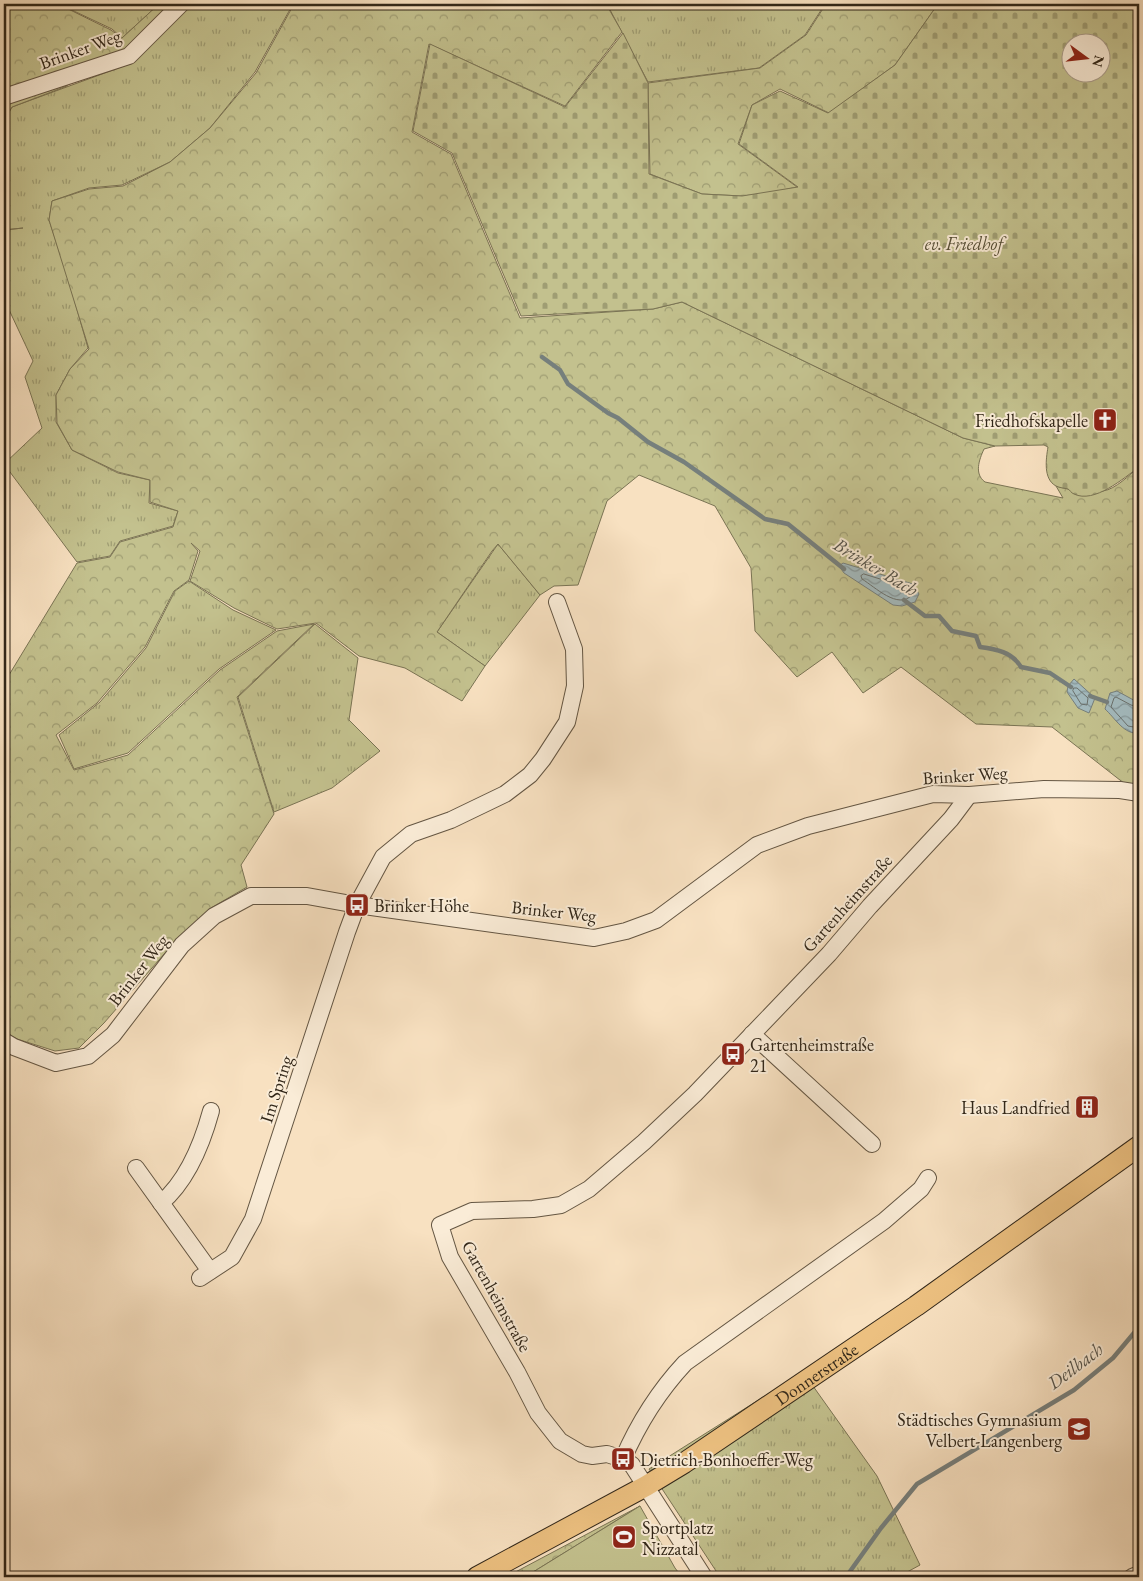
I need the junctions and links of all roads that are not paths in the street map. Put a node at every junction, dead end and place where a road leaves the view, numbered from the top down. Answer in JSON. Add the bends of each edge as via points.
{"nodes":[{"id":1,"x":181,"y":4,"type":"edge"},
{"id":2,"x":4,"y":97,"type":"edge"},
{"id":3,"x":557,"y":602,"type":"dead end"},
{"id":4,"x":1139,"y":793,"type":"edge"},
{"id":5,"x":969,"y":795,"type":"junction"},
{"id":6,"x":357,"y":905,"type":"junction"},
{"id":7,"x":752,"y":1034,"type":"junction"},
{"id":8,"x":4,"y":1041,"type":"edge"},
{"id":9,"x":211,"y":1111,"type":"dead end"},
{"id":10,"x":872,"y":1144,"type":"dead end"},
{"id":11,"x":1139,"y":1146,"type":"edge"},
{"id":12,"x":136,"y":1168,"type":"dead end"},
{"id":13,"x":928,"y":1178,"type":"dead end"},
{"id":14,"x":161,"y":1202,"type":"junction"},
{"id":15,"x":623,"y":1459,"type":"junction"},
{"id":16,"x":646,"y":1486,"type":"junction"},
{"id":17,"x":1139,"y":1574,"type":"edge"},
{"id":18,"x":477,"y":1577,"type":"edge"},
{"id":19,"x":704,"y":1577,"type":"edge"},
{"id":20,"x":1132,"y":1577,"type":"edge"}],
"edges":[{"from":1,"to":2,"type":"street","name":"Brinker Weg","via":[[129,56]]},
{"from":3,"to":6,"type":"street","via":[[574,649],[575,686],[567,722],[543,759],[530,775],[505,794],[451,820],[411,834],[383,858]]},
{"from":4,"to":5,"type":"street","name":"Brinker Weg","via":[[1044,789]]},
{"from":5,"to":6,"type":"street","name":"Brinker Weg","via":[[933,794],[808,826],[757,845],[656,920],[594,938]]},
{"from":5,"to":7,"type":"street","name":"Gartenheimstraße","via":[[829,954]]},
{"from":6,"to":8,"type":"street","name":"Brinker Weg","via":[[307,896],[251,896],[214,916],[182,945],[113,1035],[88,1056],[56,1063]]},
{"from":6,"to":14,"type":"street","name":"Im Spring","via":[[253,1219],[232,1257],[205,1274]]},
{"from":7,"to":10,"type":"street"},
{"from":7,"to":15,"type":"street","name":"Gartenheimstraße","via":[[695,1094],[589,1189],[562,1205],[533,1210],[472,1211],[440,1225],[450,1257],[538,1413],[560,1441],[582,1454],[607,1454]]},
{"from":9,"to":14,"type":"street","via":[[202,1142],[174,1192]]},
{"from":11,"to":16,"type":"main road","name":"Donnerstraße","via":[[916,1306]]},
{"from":12,"to":14,"type":"street","name":"Im Spring"},
{"from":13,"to":15,"type":"street","via":[[921,1189],[884,1221],[685,1362],[663,1388]]},
{"from":15,"to":16,"type":"street","via":[[632,1465]]},
{"from":16,"to":18,"type":"main road","name":"Donnerstraße"},
{"from":16,"to":19,"type":"street"},
{"from":17,"to":20,"type":"street"}]}
